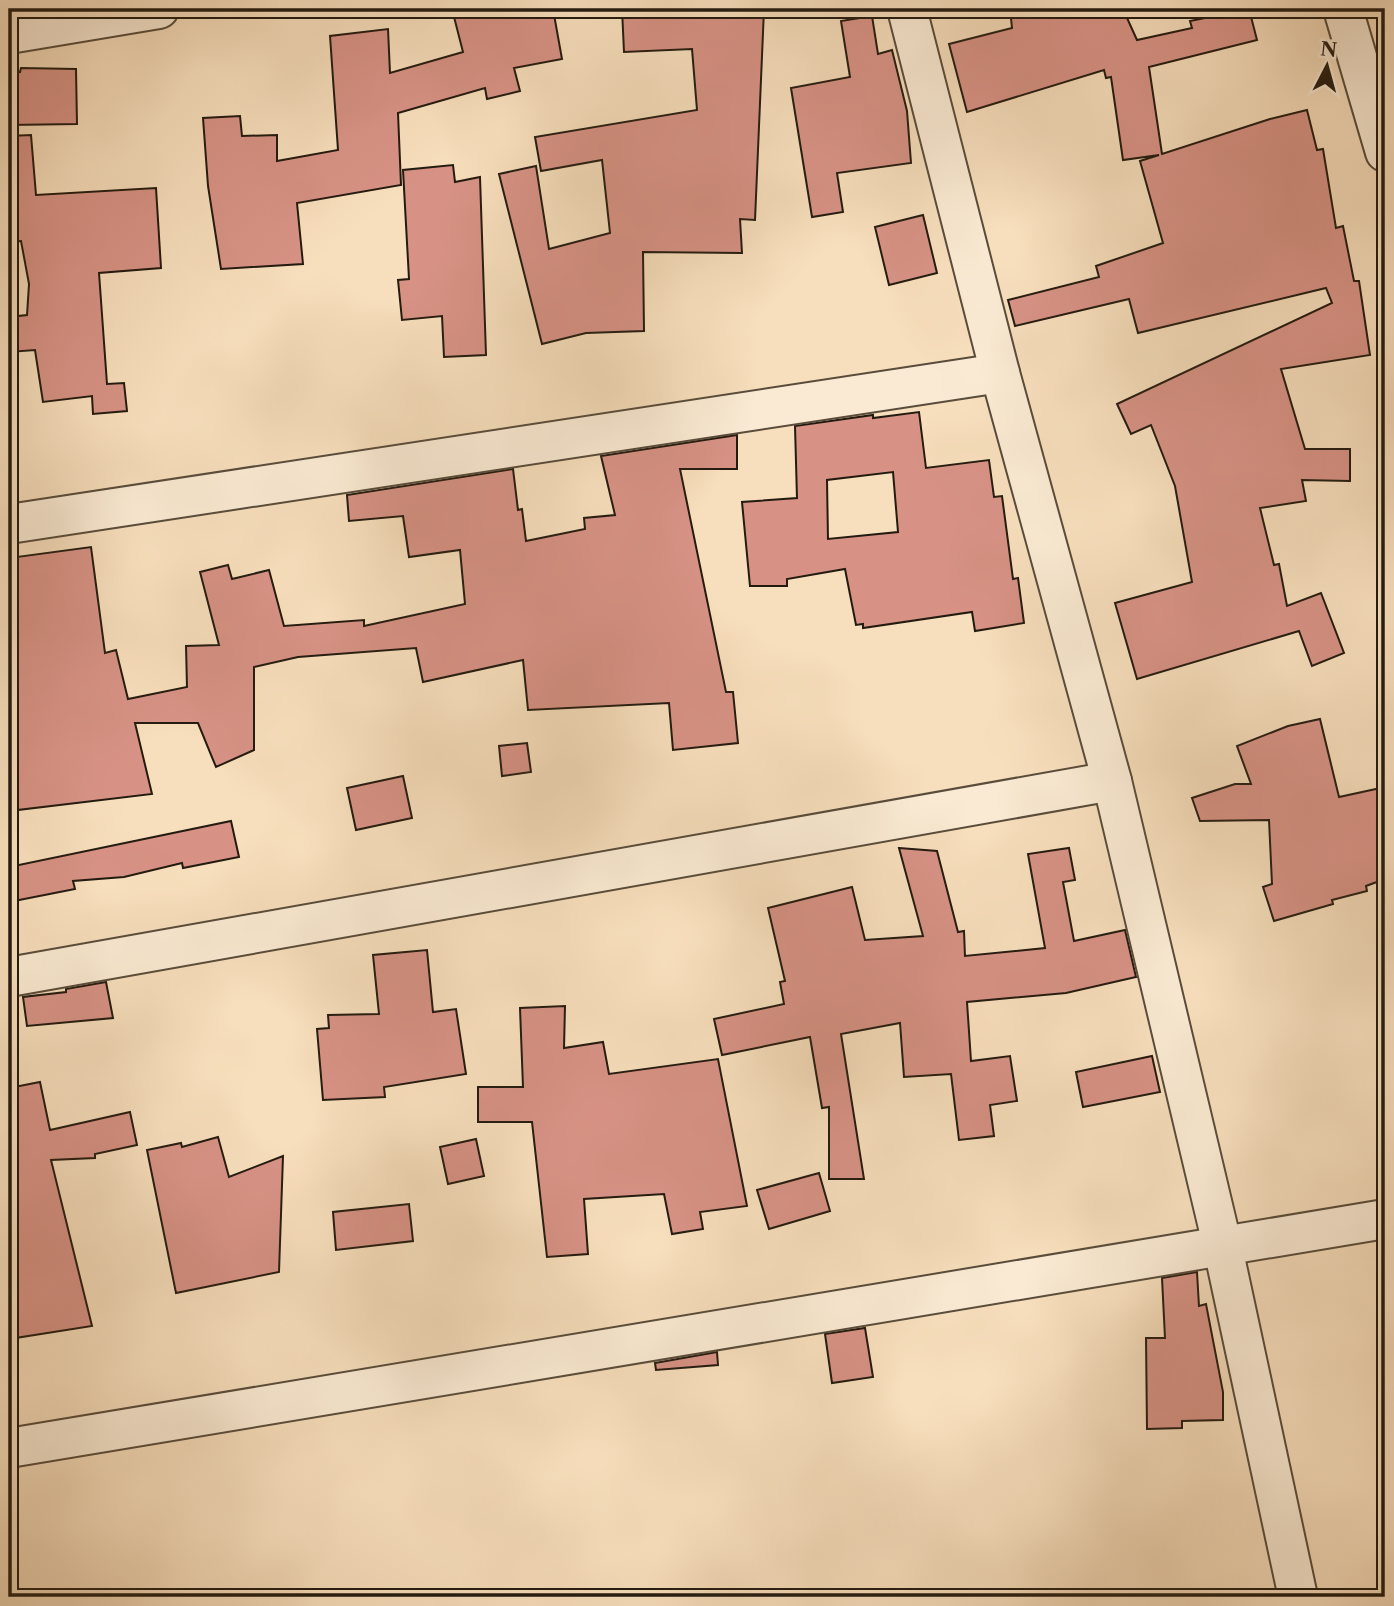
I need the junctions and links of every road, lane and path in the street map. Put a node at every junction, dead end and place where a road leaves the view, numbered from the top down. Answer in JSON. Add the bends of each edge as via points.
{"nodes":[{"id":1,"x":159,"y":9,"type":"edge"},
{"id":2,"x":907,"y":9,"type":"edge"},
{"id":3,"x":1343,"y":9,"type":"edge"},
{"id":4,"x":9,"y":34,"type":"edge"},
{"id":5,"x":1385,"y":152,"type":"edge"},
{"id":6,"x":1000,"y":373,"type":"junction"},
{"id":7,"x":9,"y":524,"type":"edge"},
{"id":8,"x":1112,"y":781,"type":"junction"},
{"id":9,"x":9,"y":977,"type":"edge"},
{"id":10,"x":1385,"y":1219,"type":"edge"},
{"id":11,"x":1223,"y":1248,"type":"junction"},
{"id":12,"x":9,"y":1448,"type":"edge"},
{"id":13,"x":1298,"y":1597,"type":"edge"}],
"edges":[{"from":1,"to":4,"type":"street"},
{"from":2,"to":6,"type":"street"},
{"from":3,"to":5,"type":"street"},
{"from":6,"to":7,"type":"street"},
{"from":6,"to":8,"type":"street"},
{"from":8,"to":9,"type":"street"},
{"from":8,"to":11,"type":"street"},
{"from":10,"to":11,"type":"street"},
{"from":11,"to":12,"type":"street"},
{"from":11,"to":13,"type":"street"}]}
